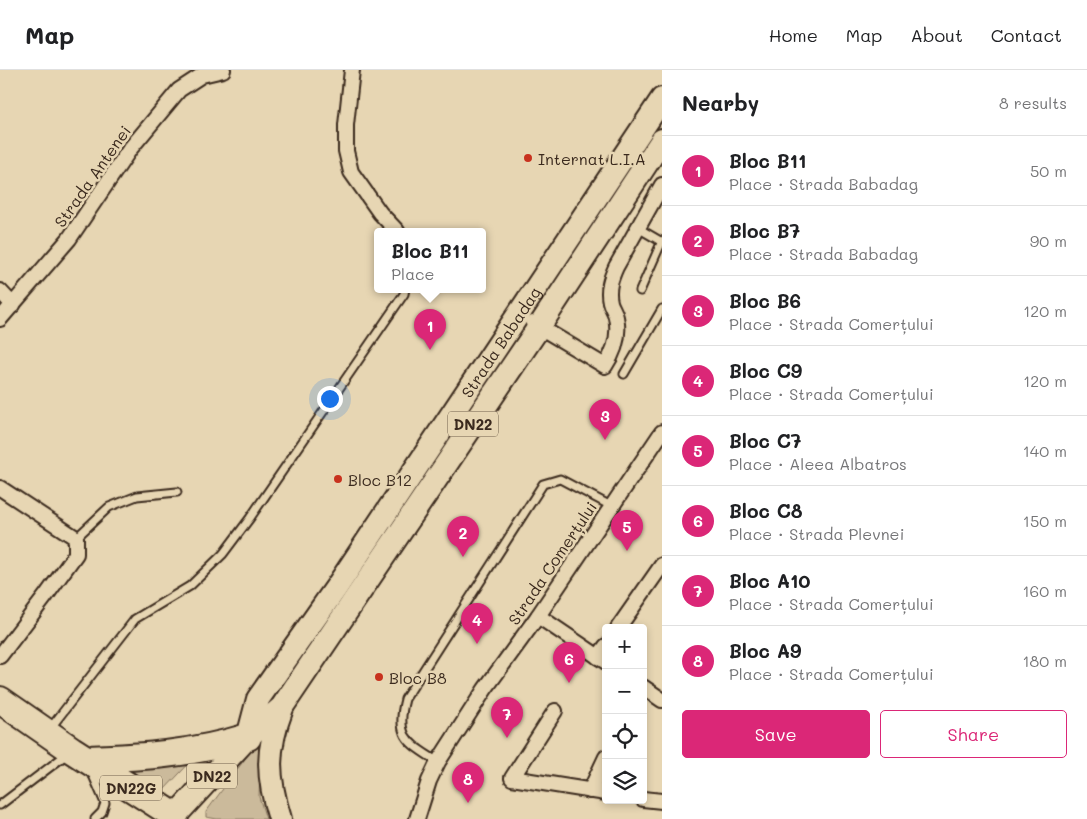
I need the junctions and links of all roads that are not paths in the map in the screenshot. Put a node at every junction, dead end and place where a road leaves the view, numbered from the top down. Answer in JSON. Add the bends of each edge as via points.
{"nodes":[{"id":1,"x":223,"y":70,"type":"edge"},
{"id":2,"x":352,"y":70,"type":"edge"},
{"id":3,"x":198,"y":73,"type":"edge"},
{"id":4,"x":662,"y":99,"type":"edge"},
{"id":5,"x":641,"y":131,"type":"junction"},
{"id":6,"x":661,"y":143,"type":"edge"},
{"id":7,"x":662,"y":186,"type":"edge"},
{"id":8,"x":394,"y":228,"type":"edge"},
{"id":9,"x":637,"y":228,"type":"junction"},
{"id":10,"x":662,"y":242,"type":"edge"},
{"id":11,"x":0,"y":291,"type":"edge"},
{"id":12,"x":640,"y":291,"type":"dead end"},
{"id":13,"x":404,"y":293,"type":"edge"},
{"id":14,"x":13,"y":305,"type":"junction"},
{"id":15,"x":662,"y":309,"type":"edge"},
{"id":16,"x":520,"y":314,"type":"junction"},
{"id":17,"x":0,"y":319,"type":"edge"},
{"id":18,"x":539,"y":327,"type":"junction"},
{"id":19,"x":624,"y":374,"type":"dead end"},
{"id":20,"x":662,"y":432,"type":"edge"},
{"id":21,"x":0,"y":488,"type":"edge"},
{"id":22,"x":177,"y":492,"type":"dead end"},
{"id":23,"x":611,"y":506,"type":"junction"},
{"id":24,"x":76,"y":538,"type":"junction"},
{"id":25,"x":662,"y":565,"type":"edge"},
{"id":26,"x":538,"y":616,"type":"junction"},
{"id":27,"x":621,"y":624,"type":"edge"},
{"id":28,"x":602,"y":654,"type":"edge"},
{"id":29,"x":0,"y":656,"type":"edge"},
{"id":30,"x":647,"y":690,"type":"edge"},
{"id":31,"x":0,"y":700,"type":"edge"},
{"id":32,"x":662,"y":700,"type":"edge"},
{"id":33,"x":282,"y":707,"type":"junction"},
{"id":34,"x":555,"y":711,"type":"dead end"},
{"id":35,"x":47,"y":733,"type":"junction"},
{"id":36,"x":248,"y":737,"type":"junction"},
{"id":37,"x":79,"y":755,"type":"junction"},
{"id":38,"x":605,"y":759,"type":"edge"},
{"id":39,"x":438,"y":762,"type":"junction"},
{"id":40,"x":590,"y":791,"type":"junction"},
{"id":41,"x":602,"y":792,"type":"edge"},
{"id":42,"x":647,"y":799,"type":"edge"},
{"id":43,"x":662,"y":801,"type":"edge"},
{"id":44,"x":0,"y":806,"type":"edge"},
{"id":45,"x":174,"y":818,"type":"edge"},
{"id":46,"x":95,"y":819,"type":"edge"},
{"id":47,"x":280,"y":819,"type":"edge"},
{"id":48,"x":417,"y":819,"type":"edge"}],
"edges":[{"from":1,"to":3,"type":"street","name":"Strada Antenei"},
{"from":2,"to":8,"type":"street","via":[[346,124],[350,172]]},
{"from":3,"to":14,"type":"street","name":"Strada Antenei","via":[[178,90],[130,149],[69,239]]},
{"from":4,"to":5,"type":"main road","name":"Strada Babadag"},
{"from":5,"to":6,"type":"street"},
{"from":5,"to":16,"type":"main road","name":"Strada Babadag"},
{"from":6,"to":18,"type":"main road","name":"Strada Babadag","number":"DN22"},
{"from":7,"to":9,"type":"street"},
{"from":9,"to":10,"type":"lane"},
{"from":9,"to":18,"type":"street","via":[[610,280],[610,302],[617,328],[613,354],[605,366]]},
{"from":10,"to":12,"type":"lane"},
{"from":11,"to":14,"type":"street"},
{"from":13,"to":35,"type":"lane","via":[[223,554],[190,586],[135,619]]},
{"from":14,"to":17,"type":"street","name":"Strada Antenei"},
{"from":15,"to":19,"type":"lane"},
{"from":16,"to":18,"type":"street"},
{"from":16,"to":36,"type":"main road","name":"Strada Babadag","via":[[258,699]]},
{"from":18,"to":33,"type":"main road","name":"Strada Babadag","number":"DN22"},
{"from":20,"to":23,"type":"street","name":"Strada Comerțului"},
{"from":21,"to":24,"type":"street"},
{"from":22,"to":24,"type":"lane","via":[[137,496],[109,507]]},
{"from":23,"to":26,"type":"street","name":"Strada Comerțului"},
{"from":23,"to":39,"type":"lane","via":[[560,479],[543,484],[406,699],[401,716],[402,730],[411,744]]},
{"from":24,"to":29,"type":"street","via":[[76,554]]},
{"from":25,"to":27,"type":"street"},
{"from":26,"to":28,"type":"street"},
{"from":26,"to":39,"type":"street","name":"Strada Comerțului","via":[[485,688]]},
{"from":30,"to":32,"type":"street"},
{"from":31,"to":35,"type":"highway","number":"DN22G"},
{"from":33,"to":36,"type":"main road","name":"Strada Babadag","number":"DN22"},
{"from":33,"to":47,"type":"main road","via":[[273,731],[270,762],[272,793]]},
{"from":34,"to":40,"type":"street","via":[[512,778]]},
{"from":35,"to":37,"type":"highway","number":"DN22G"},
{"from":36,"to":37,"type":"highway","via":[[188,752],[144,757]]},
{"from":36,"to":45,"type":"main road","name":"Strada Babadag","number":"DN22"},
{"from":37,"to":44,"type":"lane"},
{"from":37,"to":45,"type":"highway","number":"DN22G"},
{"from":37,"to":46,"type":"lane","via":[[105,803]]},
{"from":38,"to":40,"type":"street"},
{"from":39,"to":48,"type":"street","name":"Strada Comerțului"},
{"from":40,"to":41,"type":"street"},
{"from":42,"to":43,"type":"street"}]}
